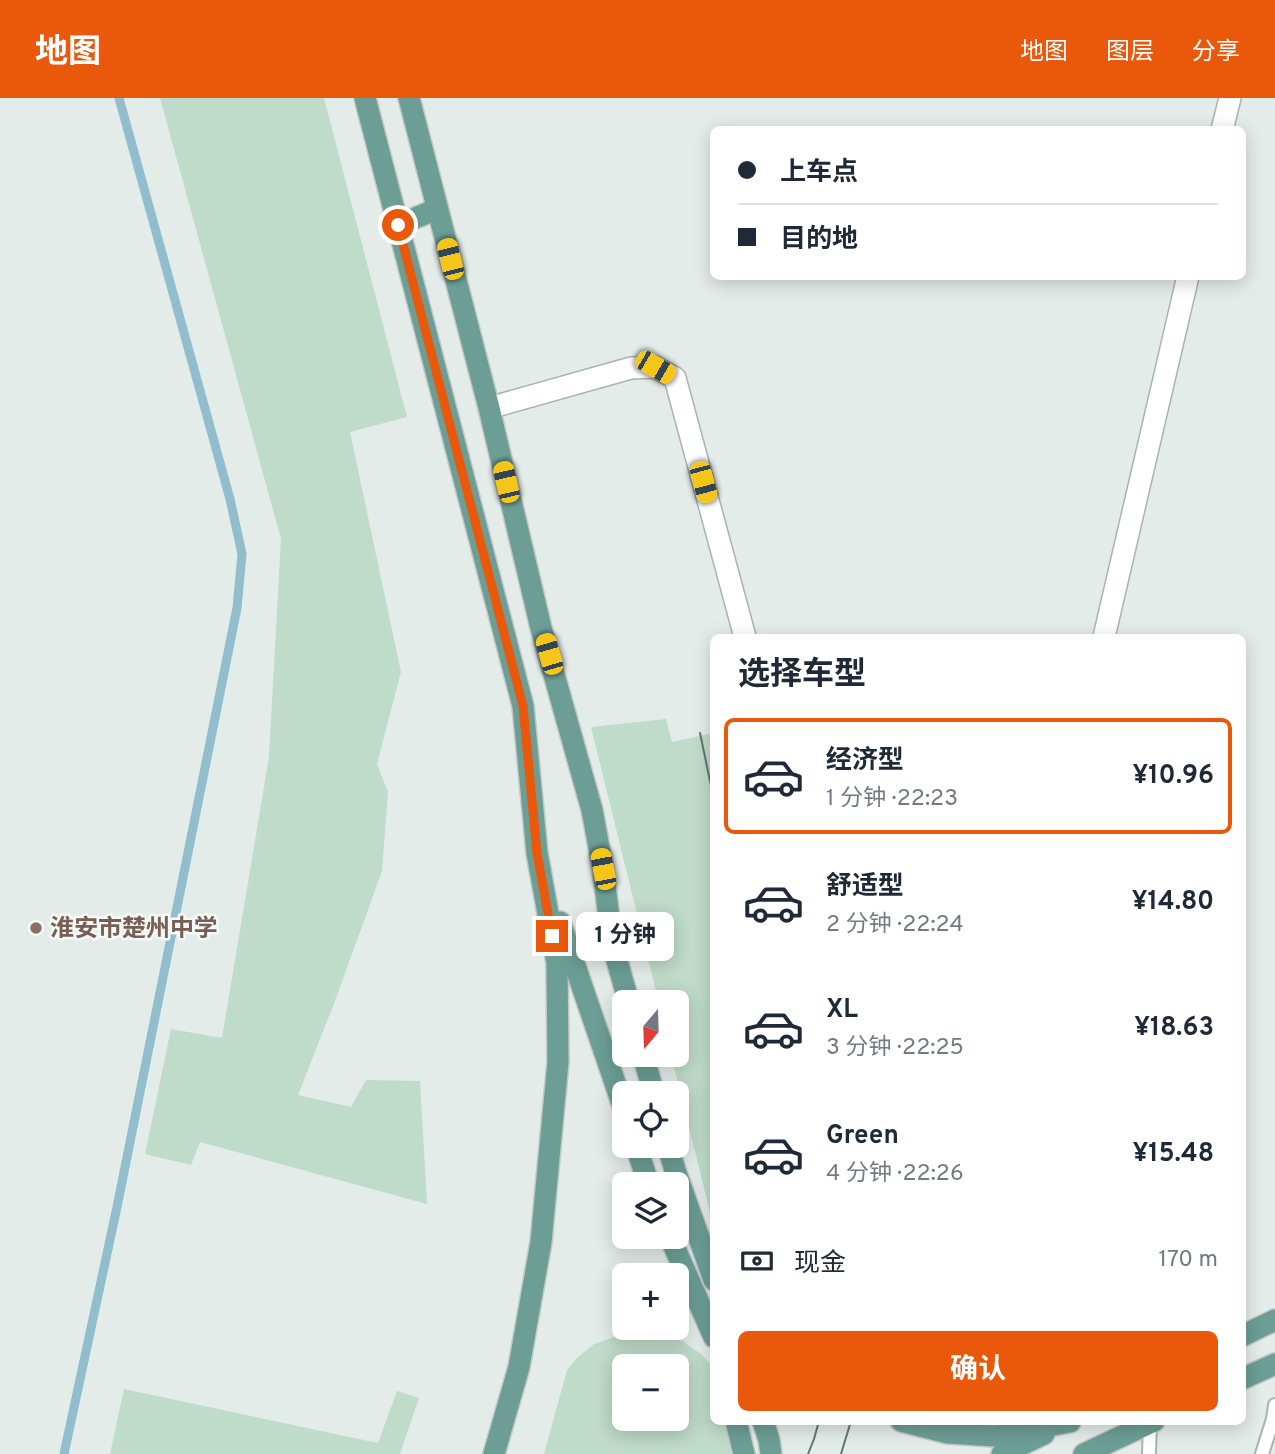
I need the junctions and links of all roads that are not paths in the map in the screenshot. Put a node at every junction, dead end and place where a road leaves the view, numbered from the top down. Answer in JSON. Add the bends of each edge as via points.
{"nodes":[{"id":1,"x":365,"y":98,"type":"edge"},
{"id":2,"x":409,"y":98,"type":"edge"},
{"id":3,"x":1230,"y":98,"type":"edge"},
{"id":4,"x":1223,"y":126,"type":"edge"},
{"id":5,"x":437,"y":209,"type":"junction"},
{"id":6,"x":398,"y":225,"type":"junction"},
{"id":7,"x":1187,"y":280,"type":"edge"},
{"id":8,"x":489,"y":408,"type":"junction"},
{"id":9,"x":744,"y":634,"type":"edge"},
{"id":10,"x":1105,"y":634,"type":"edge"},
{"id":11,"x":537,"y":853,"type":"junction"},
{"id":12,"x":625,"y":990,"type":"edge"},
{"id":13,"x":614,"y":1081,"type":"edge"},
{"id":14,"x":672,"y":1158,"type":"edge"},
{"id":15,"x":675,"y":1249,"type":"edge"},
{"id":16,"x":710,"y":1269,"type":"edge"},
{"id":17,"x":1275,"y":1320,"type":"edge"},
{"id":18,"x":710,"y":1328,"type":"edge"},
{"id":19,"x":1246,"y":1334,"type":"edge"},
{"id":20,"x":1275,"y":1364,"type":"edge"},
{"id":21,"x":1246,"y":1377,"type":"edge"},
{"id":22,"x":1275,"y":1405,"type":"edge"},
{"id":23,"x":737,"y":1425,"type":"edge"},
{"id":24,"x":764,"y":1425,"type":"edge"},
{"id":25,"x":919,"y":1425,"type":"edge"},
{"id":26,"x":1050,"y":1425,"type":"edge"},
{"id":27,"x":1062,"y":1425,"type":"edge"},
{"id":28,"x":1146,"y":1425,"type":"edge"},
{"id":29,"x":1152,"y":1425,"type":"edge"},
{"id":30,"x":494,"y":1454,"type":"edge"},
{"id":31,"x":744,"y":1454,"type":"edge"},
{"id":32,"x":771,"y":1454,"type":"edge"},
{"id":33,"x":1002,"y":1454,"type":"edge"},
{"id":34,"x":1084,"y":1454,"type":"edge"},
{"id":35,"x":1149,"y":1454,"type":"edge"},
{"id":36,"x":1262,"y":1454,"type":"edge"}],
"edges":[{"from":1,"to":6,"type":"main road"},
{"from":2,"to":5,"type":"main road"},
{"from":3,"to":4,"type":"street"},
{"from":5,"to":6,"type":"main road"},
{"from":5,"to":8,"type":"main road"},
{"from":6,"to":11,"type":"main road","via":[[523,706]]},
{"from":7,"to":10,"type":"street"},
{"from":8,"to":9,"type":"street","via":[[631,368],[655,367],[675,378]]},
{"from":8,"to":12,"type":"main road","via":[[541,628],[592,810],[612,943]]},
{"from":11,"to":13,"type":"main road"},
{"from":11,"to":30,"type":"main road","via":[[557,963],[558,1062],[541,1242],[519,1367]]},
{"from":14,"to":16,"type":"main road"},
{"from":15,"to":18,"type":"main road"},
{"from":17,"to":19,"type":"main road"},
{"from":20,"to":21,"type":"main road"},
{"from":22,"to":36,"type":"lane"},
{"from":23,"to":31,"type":"main road"},
{"from":24,"to":32,"type":"main road"},
{"from":25,"to":26,"type":"main road","via":[[948,1433],[994,1436]]},
{"from":27,"to":33,"type":"main road"},
{"from":28,"to":34,"type":"main road"},
{"from":29,"to":35,"type":"lane"}]}
